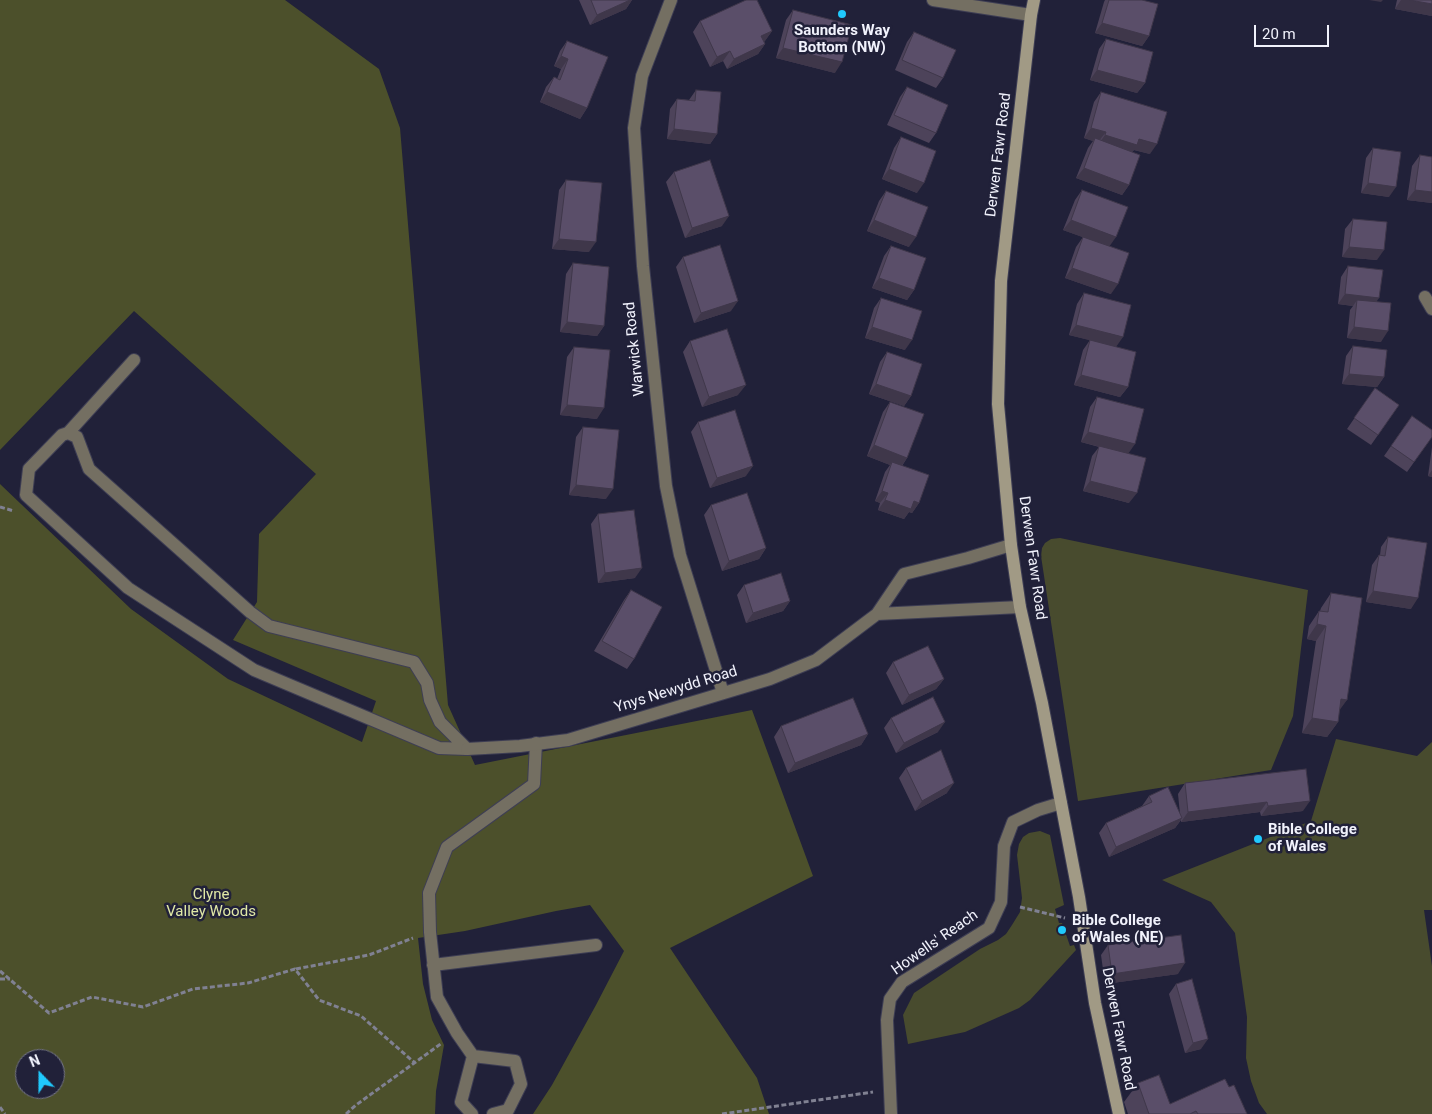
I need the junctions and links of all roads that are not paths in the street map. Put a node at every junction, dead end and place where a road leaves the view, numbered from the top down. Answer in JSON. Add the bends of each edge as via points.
{"nodes":[{"id":1,"x":671,"y":0,"type":"edge"},
{"id":2,"x":932,"y":0,"type":"edge"},
{"id":3,"x":1034,"y":0,"type":"edge"},
{"id":4,"x":1031,"y":15,"type":"junction"},
{"id":5,"x":1425,"y":297,"type":"dead end"},
{"id":6,"x":1432,"y":309,"type":"edge"},
{"id":7,"x":134,"y":360,"type":"dead end"},
{"id":8,"x":68,"y":433,"type":"junction"},
{"id":9,"x":1011,"y":545,"type":"junction"},
{"id":10,"x":1020,"y":606,"type":"junction"},
{"id":11,"x":877,"y":614,"type":"junction"},
{"id":12,"x":723,"y":693,"type":"junction"},
{"id":13,"x":536,"y":743,"type":"junction"},
{"id":14,"x":467,"y":749,"type":"junction"},
{"id":15,"x":1061,"y":803,"type":"junction"},
{"id":16,"x":596,"y":945,"type":"dead end"},
{"id":17,"x":433,"y":965,"type":"junction"},
{"id":18,"x":473,"y":1056,"type":"junction"},
{"id":19,"x":472,"y":1114,"type":"edge"},
{"id":20,"x":493,"y":1114,"type":"edge"},
{"id":21,"x":891,"y":1114,"type":"edge"},
{"id":22,"x":1119,"y":1114,"type":"edge"}],
"edges":[{"from":1,"to":12,"type":"street","name":"Warwick Road","via":[[642,76],[634,128],[643,266],[666,486],[680,555]]},
{"from":2,"to":4,"type":"street"},
{"from":3,"to":4,"type":"main road","name":"Derwen Fawr Road"},
{"from":4,"to":9,"type":"main road","name":"Derwen Fawr Road","via":[[1000,281],[998,404]]},
{"from":5,"to":6,"type":"street"},
{"from":7,"to":8,"type":"street"},
{"from":8,"to":14,"type":"street","via":[[77,437],[89,469],[269,626],[414,662],[427,683],[430,700],[440,722]]},
{"from":8,"to":14,"type":"street","name":"Ynys Newydd Road","via":[[62,435],[29,469],[26,495],[128,588],[254,670],[439,748]]},
{"from":9,"to":10,"type":"main road","name":"Derwen Fawr Road"},
{"from":9,"to":11,"type":"street","name":"Ynys Newydd Road","via":[[904,574]]},
{"from":10,"to":11,"type":"street"},
{"from":10,"to":15,"type":"main road","name":"Derwen Fawr Road"},
{"from":11,"to":12,"type":"street","name":"Ynys Newydd Road","via":[[816,660],[770,679]]},
{"from":12,"to":13,"type":"street","name":"Ynys Newydd Road","via":[[568,740]]},
{"from":13,"to":14,"type":"street","name":"Ynys Newydd Road"},
{"from":13,"to":17,"type":"street","via":[[534,784],[447,847],[429,893]]},
{"from":15,"to":21,"type":"street","name":"Howells' Reach","via":[[1013,822],[1004,846],[1001,902],[989,928],[902,982],[890,999]]},
{"from":15,"to":22,"type":"main road","name":"Derwen Fawr Road","via":[[1095,1003]]},
{"from":16,"to":17,"type":"street"},
{"from":17,"to":18,"type":"street","via":[[437,997],[456,1033]]},
{"from":18,"to":19,"type":"street","via":[[461,1102]]},
{"from":18,"to":20,"type":"street","via":[[515,1061],[521,1084],[508,1110]]}]}
